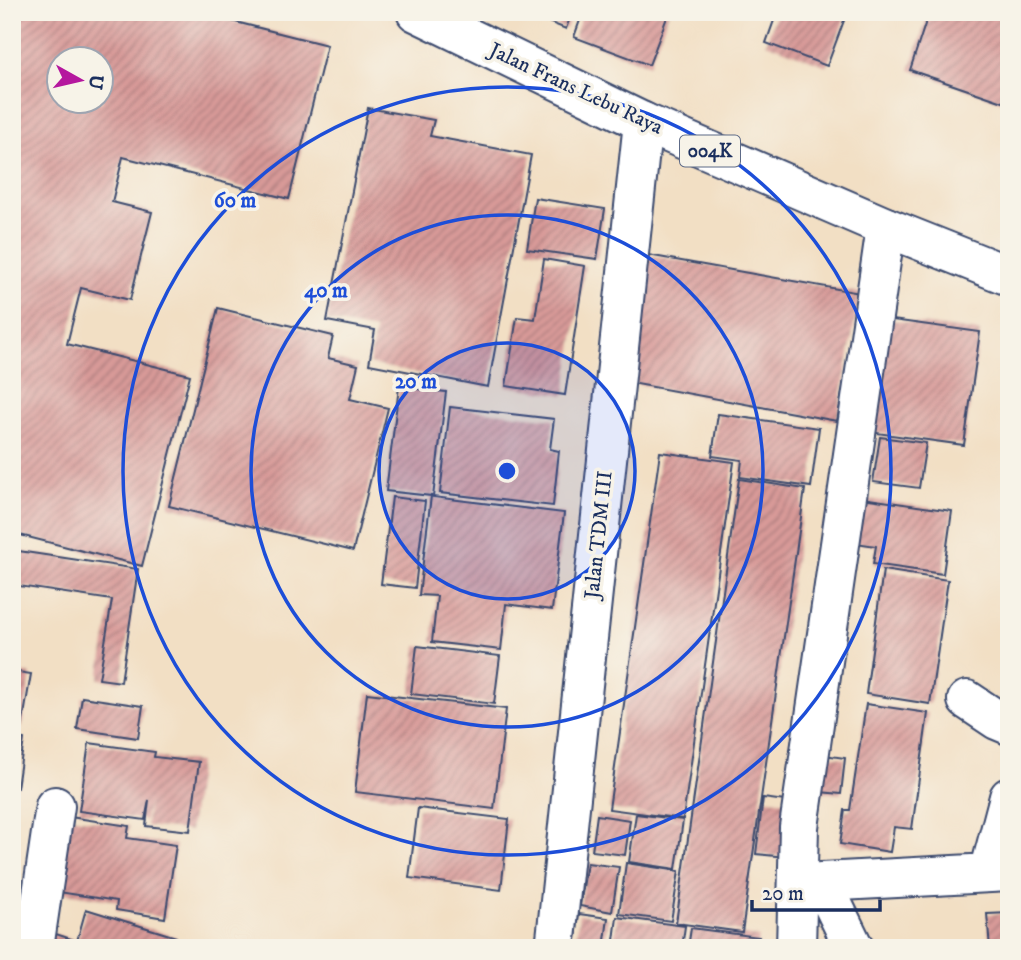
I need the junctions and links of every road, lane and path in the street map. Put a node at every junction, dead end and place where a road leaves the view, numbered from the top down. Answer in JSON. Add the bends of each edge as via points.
{"nodes":[{"id":1,"x":416,"y":12,"type":"edge"},
{"id":2,"x":643,"y":122,"type":"junction"},
{"id":3,"x":886,"y":227,"type":"junction"},
{"id":4,"x":1009,"y":276,"type":"edge"},
{"id":5,"x":967,"y":700,"type":"dead end"},
{"id":6,"x":1009,"y":725,"type":"edge"},
{"id":7,"x":1009,"y":797,"type":"edge"},
{"id":8,"x":55,"y":806,"type":"dead end"},
{"id":9,"x":999,"y":873,"type":"edge"},
{"id":10,"x":810,"y":883,"type":"junction"},
{"id":11,"x":33,"y":948,"type":"edge"},
{"id":12,"x":555,"y":948,"type":"edge"},
{"id":13,"x":796,"y":948,"type":"edge"},
{"id":14,"x":854,"y":948,"type":"edge"}],
"edges":[{"from":1,"to":2,"type":"street","name":"Jalan Frans Lebu Raya","number":"004K"},
{"from":2,"to":3,"type":"street","name":"Jalan Frans Lebu Raya","number":"004K"},
{"from":2,"to":12,"type":"street","name":"Jalan TDM III"},
{"from":3,"to":4,"type":"street","name":"Jalan Frans Lebu Raya","number":"004K"},
{"from":3,"to":10,"type":"street","via":[[799,827],[799,863]]},
{"from":5,"to":6,"type":"street"},
{"from":7,"to":9,"type":"street"},
{"from":8,"to":11,"type":"street"},
{"from":9,"to":10,"type":"street"},
{"from":10,"to":13,"type":"street"},
{"from":10,"to":14,"type":"street"}]}
